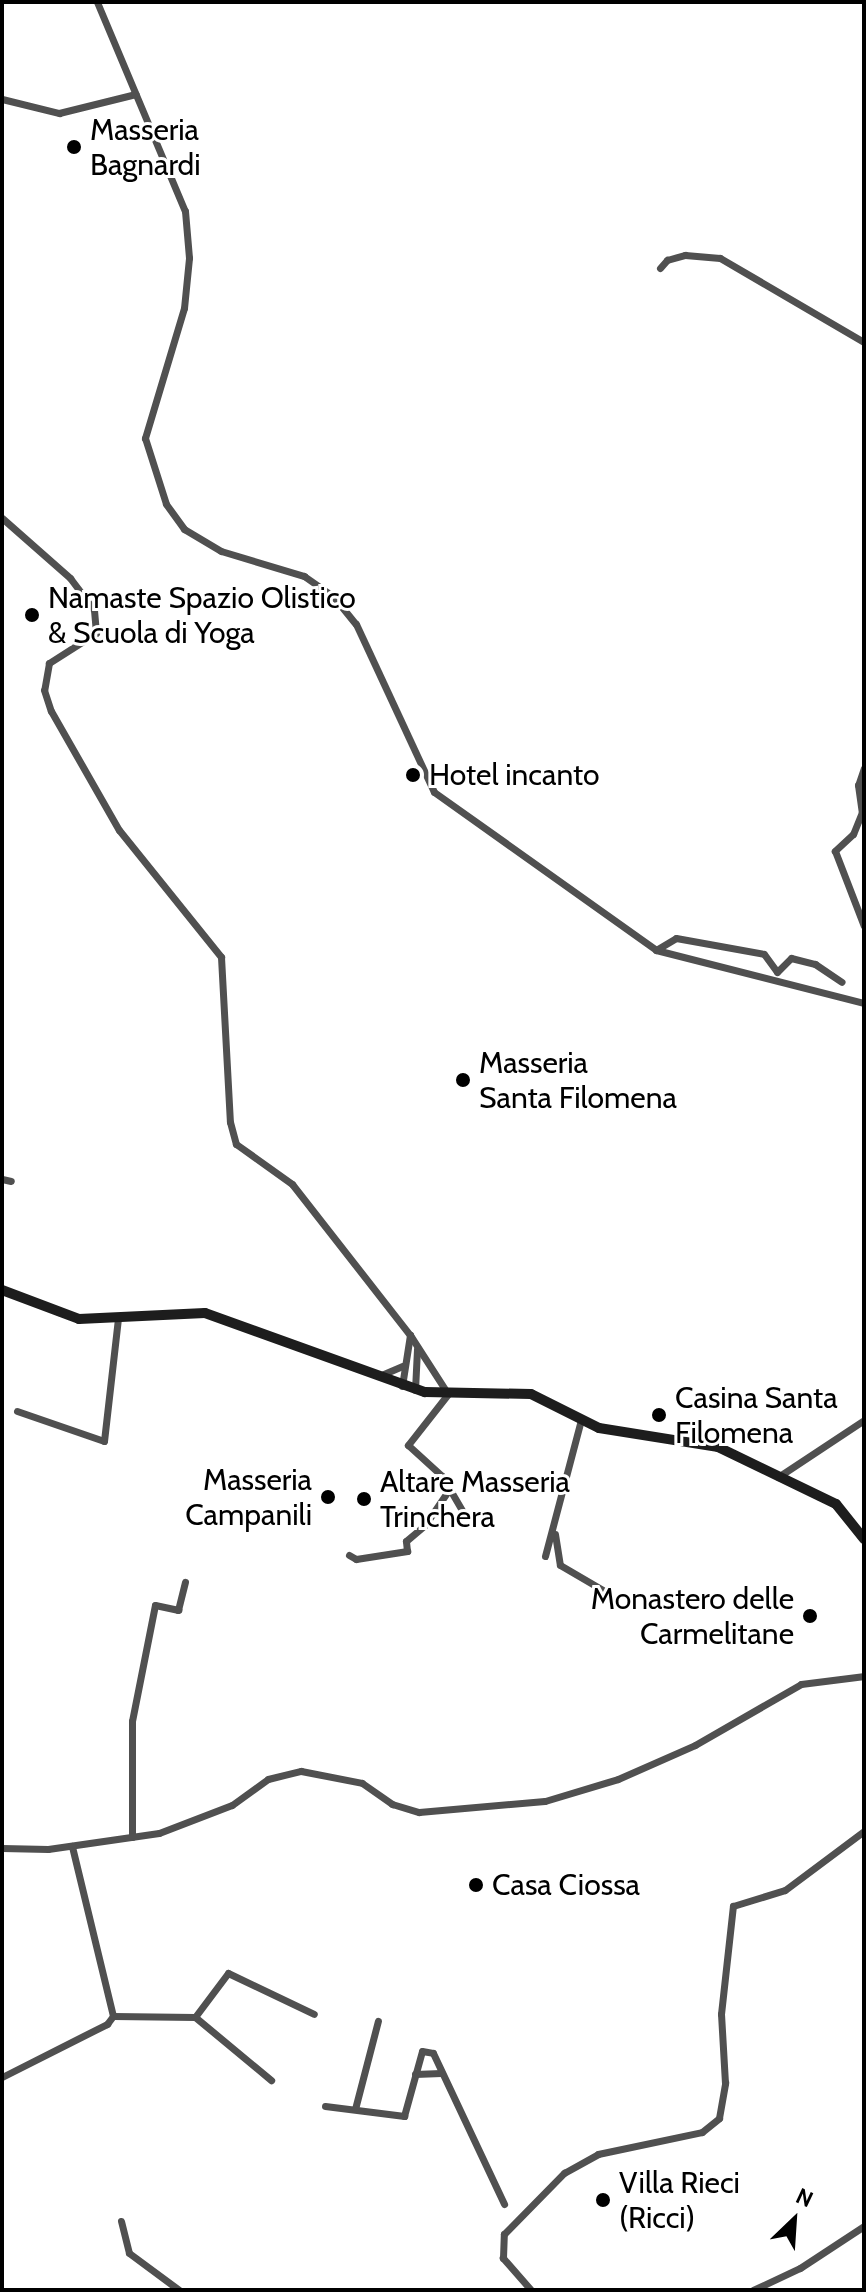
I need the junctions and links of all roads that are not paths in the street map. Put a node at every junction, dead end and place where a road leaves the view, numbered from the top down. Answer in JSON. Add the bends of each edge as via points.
{"nodes":[{"id":1,"x":97,"y":2,"type":"edge"},
{"id":2,"x":136,"y":94,"type":"junction"},
{"id":3,"x":2,"y":99,"type":"edge"},
{"id":4,"x":660,"y":268,"type":"dead end"},
{"id":5,"x":864,"y":342,"type":"edge"},
{"id":6,"x":2,"y":518,"type":"edge"},
{"id":7,"x":864,"y":768,"type":"edge"},
{"id":8,"x":864,"y":926,"type":"edge"},
{"id":9,"x":656,"y":950,"type":"junction"},
{"id":10,"x":842,"y":982,"type":"dead end"},
{"id":11,"x":864,"y":1003,"type":"edge"},
{"id":12,"x":2,"y":1179,"type":"edge"},
{"id":13,"x":11,"y":1181,"type":"dead end"},
{"id":14,"x":2,"y":1290,"type":"edge"},
{"id":15,"x":118,"y":1319,"type":"junction"},
{"id":16,"x":410,"y":1335,"type":"junction"},
{"id":17,"x":417,"y":1349,"type":"junction"},
{"id":18,"x":403,"y":1366,"type":"junction"},
{"id":19,"x":377,"y":1377,"type":"junction"},
{"id":20,"x":402,"y":1386,"type":"junction"},
{"id":21,"x":415,"y":1390,"type":"junction"},
{"id":22,"x":448,"y":1394,"type":"junction"},
{"id":23,"x":17,"y":1411,"type":"dead end"},
{"id":24,"x":581,"y":1420,"type":"junction"},
{"id":25,"x":864,"y":1420,"type":"edge"},
{"id":26,"x":776,"y":1478,"type":"junction"},
{"id":27,"x":448,"y":1491,"type":"junction"},
{"id":28,"x":466,"y":1517,"type":"dead end"},
{"id":29,"x":554,"y":1532,"type":"junction"},
{"id":30,"x":864,"y":1539,"type":"edge"},
{"id":31,"x":349,"y":1555,"type":"dead end"},
{"id":32,"x":545,"y":1556,"type":"dead end"},
{"id":33,"x":185,"y":1582,"type":"dead end"},
{"id":34,"x":603,"y":1590,"type":"dead end"},
{"id":35,"x":864,"y":1676,"type":"edge"},
{"id":36,"x":864,"y":1831,"type":"edge"},
{"id":37,"x":132,"y":1837,"type":"junction"},
{"id":38,"x":72,"y":1846,"type":"junction"},
{"id":39,"x":2,"y":1848,"type":"edge"},
{"id":40,"x":314,"y":2014,"type":"dead end"},
{"id":41,"x":113,"y":2016,"type":"junction"},
{"id":42,"x":195,"y":2017,"type":"junction"},
{"id":43,"x":378,"y":2021,"type":"dead end"},
{"id":44,"x":441,"y":2073,"type":"junction"},
{"id":45,"x":415,"y":2074,"type":"junction"},
{"id":46,"x":2,"y":2077,"type":"edge"},
{"id":47,"x":271,"y":2080,"type":"dead end"},
{"id":48,"x":325,"y":2106,"type":"dead end"},
{"id":49,"x":355,"y":2109,"type":"junction"},
{"id":50,"x":504,"y":2204,"type":"dead end"},
{"id":51,"x":121,"y":2221,"type":"dead end"},
{"id":52,"x":864,"y":2226,"type":"edge"},
{"id":53,"x":179,"y":2290,"type":"edge"},
{"id":54,"x":531,"y":2290,"type":"edge"},
{"id":55,"x":753,"y":2290,"type":"edge"}],
"edges":[{"from":1,"to":2,"type":"street"},
{"from":2,"to":3,"type":"street","via":[[59,113]]},
{"from":2,"to":9,"type":"street","via":[[185,211],[189,258],[184,308],[145,438],[166,504],[199,539],[304,576],[333,596],[356,624],[434,792]]},
{"from":4,"to":5,"type":"street","via":[[685,255],[720,258]]},
{"from":6,"to":16,"type":"street","via":[[70,578],[94,610],[96,633],[49,663],[44,690],[119,830],[221,957],[230,1122],[236,1144],[292,1184]]},
{"from":7,"to":8,"type":"street","via":[[858,785],[862,812],[853,834],[835,851]]},
{"from":9,"to":10,"type":"street","via":[[676,938],[764,954],[777,972],[791,958],[803,961]]},
{"from":9,"to":11,"type":"street"},
{"from":12,"to":13,"type":"street"},
{"from":14,"to":15,"type":"main road","via":[[64,1315]]},
{"from":15,"to":19,"type":"main road","via":[[181,1310],[205,1313]]},
{"from":15,"to":23,"type":"street","via":[[104,1441]]},
{"from":16,"to":17,"type":"street"},
{"from":16,"to":18,"type":"street"},
{"from":17,"to":21,"type":"street"},
{"from":17,"to":22,"type":"street"},
{"from":18,"to":19,"type":"street"},
{"from":18,"to":20,"type":"street"},
{"from":19,"to":20,"type":"main road"},
{"from":20,"to":21,"type":"main road"},
{"from":21,"to":22,"type":"main road"},
{"from":22,"to":24,"type":"main road","via":[[531,1394]]},
{"from":22,"to":27,"type":"street","via":[[408,1445],[442,1476]]},
{"from":24,"to":26,"type":"main road","via":[[599,1428],[718,1447]]},
{"from":24,"to":29,"type":"street"},
{"from":25,"to":26,"type":"street"},
{"from":26,"to":30,"type":"main road","via":[[836,1504]]},
{"from":27,"to":28,"type":"street"},
{"from":27,"to":31,"type":"street","via":[[425,1525],[406,1541],[407,1551],[356,1559]]},
{"from":29,"to":32,"type":"street"},
{"from":29,"to":34,"type":"street","via":[[560,1565]]},
{"from":33,"to":37,"type":"street","via":[[178,1610],[155,1605],[132,1721]]},
{"from":35,"to":37,"type":"street","via":[[801,1684],[695,1745],[618,1779],[545,1801],[419,1812],[392,1804],[362,1783],[301,1771],[268,1779],[232,1805],[159,1833]]},
{"from":36,"to":54,"type":"street","via":[[785,1890],[733,1906],[721,2014],[725,2083],[719,2118],[702,2132],[598,2154],[564,2173],[504,2234],[503,2258]]},
{"from":37,"to":38,"type":"street"},
{"from":38,"to":39,"type":"street"},
{"from":38,"to":41,"type":"street"},
{"from":40,"to":42,"type":"street","via":[[228,1973]]},
{"from":41,"to":42,"type":"street"},
{"from":41,"to":46,"type":"street","via":[[107,2024]]},
{"from":42,"to":47,"type":"street"},
{"from":43,"to":49,"type":"street"},
{"from":44,"to":45,"type":"street"},
{"from":44,"to":45,"type":"street","via":[[433,2053],[426,2051]]},
{"from":44,"to":50,"type":"street"},
{"from":45,"to":49,"type":"street","via":[[404,2116]]},
{"from":48,"to":49,"type":"street"},
{"from":51,"to":53,"type":"street","via":[[129,2253]]},
{"from":52,"to":55,"type":"street","via":[[800,2268]]}]}
